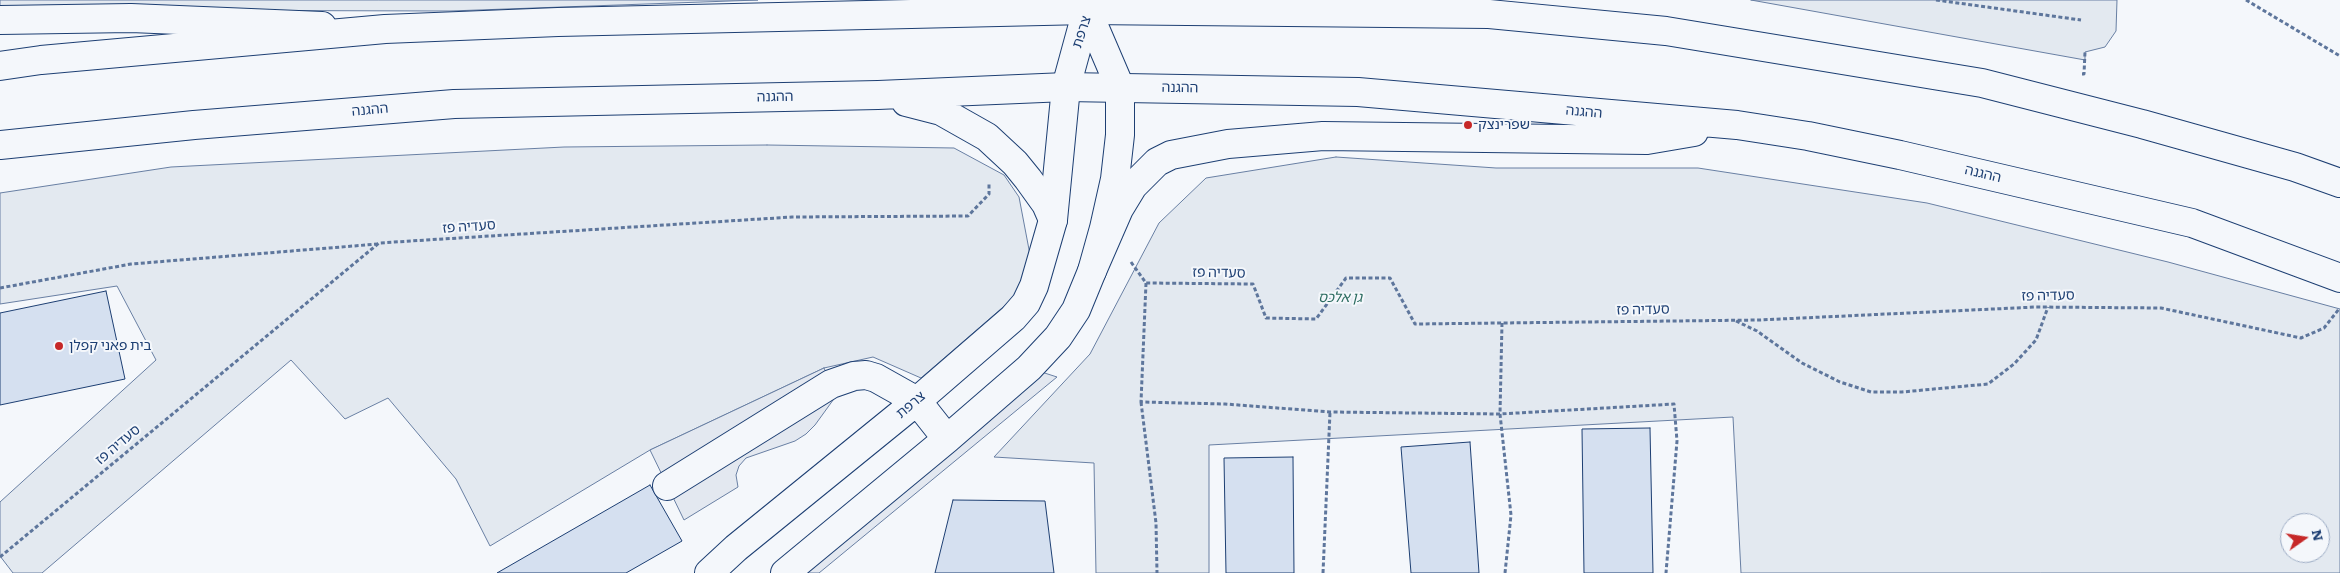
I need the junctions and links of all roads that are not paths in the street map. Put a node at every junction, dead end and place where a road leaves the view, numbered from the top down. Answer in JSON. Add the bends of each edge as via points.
{"nodes":[{"id":1,"x":1087,"y":10,"type":"junction"},
{"id":2,"x":0,"y":20,"type":"edge"},
{"id":3,"x":386,"y":29,"type":"junction"},
{"id":4,"x":0,"y":66,"type":"edge"},
{"id":5,"x":1066,"y":87,"type":"junction"},
{"id":6,"x":1120,"y":87,"type":"junction"},
{"id":7,"x":878,"y":95,"type":"junction"},
{"id":8,"x":1736,"y":125,"type":"junction"},
{"id":9,"x":0,"y":145,"type":"edge"},
{"id":10,"x":2340,"y":183,"type":"edge"},
{"id":11,"x":1053,"y":220,"type":"junction"},
{"id":12,"x":1092,"y":271,"type":"junction"},
{"id":13,"x":2340,"y":278,"type":"edge"},
{"id":14,"x":917,"y":401,"type":"junction"},
{"id":15,"x":947,"y":439,"type":"junction"},
{"id":16,"x":667,"y":486,"type":"dead end"},
{"id":17,"x":709,"y":573,"type":"edge"},
{"id":18,"x":785,"y":573,"type":"edge"}],
"edges":[{"from":1,"to":3,"type":"main road"},
{"from":1,"to":5,"type":"main road","name":"צרפת"},
{"from":1,"to":6,"type":"main road","name":"צרפת"},
{"from":1,"to":10,"type":"main road","via":[[1489,14],[1666,31],[1982,83],[2295,167]]},
{"from":2,"to":3,"type":"main road","via":[[131,18]]},
{"from":3,"to":4,"type":"main road"},
{"from":5,"to":6,"type":"main road","name":"ההגנה"},
{"from":5,"to":7,"type":"main road","name":"ההגנה"},
{"from":5,"to":11,"type":"main road","name":"צרפת"},
{"from":6,"to":8,"type":"main road","name":"ההגנה","via":[[1358,92]]},
{"from":6,"to":12,"type":"main road","name":"צרפת","via":[[1120,135],[1115,179]]},
{"from":7,"to":9,"type":"main road","name":"ההגנה","via":[[454,104]]},
{"from":7,"to":11,"type":"main road","via":[[940,111],[966,123],[997,145],[1039,193]]},
{"from":8,"to":12,"type":"main road","via":[[1647,140],[1323,136],[1228,144],[1171,155],[1158,162],[1133,186],[1119,209]]},
{"from":8,"to":13,"type":"main road","name":"ההגנה","via":[[1900,155],[2192,223]]},
{"from":11,"to":14,"type":"main road","name":"צרפת","via":[[1026,303]]},
{"from":12,"to":15,"type":"main road","name":"צרפת","via":[[1076,310],[1058,337],[1029,368]]},
{"from":14,"to":15,"type":"main road"},
{"from":14,"to":16,"type":"main road","via":[[886,382],[866,375],[840,379]]},
{"from":14,"to":17,"type":"main road","name":"צרפת"},
{"from":15,"to":18,"type":"main road","name":"צרפת"}]}
